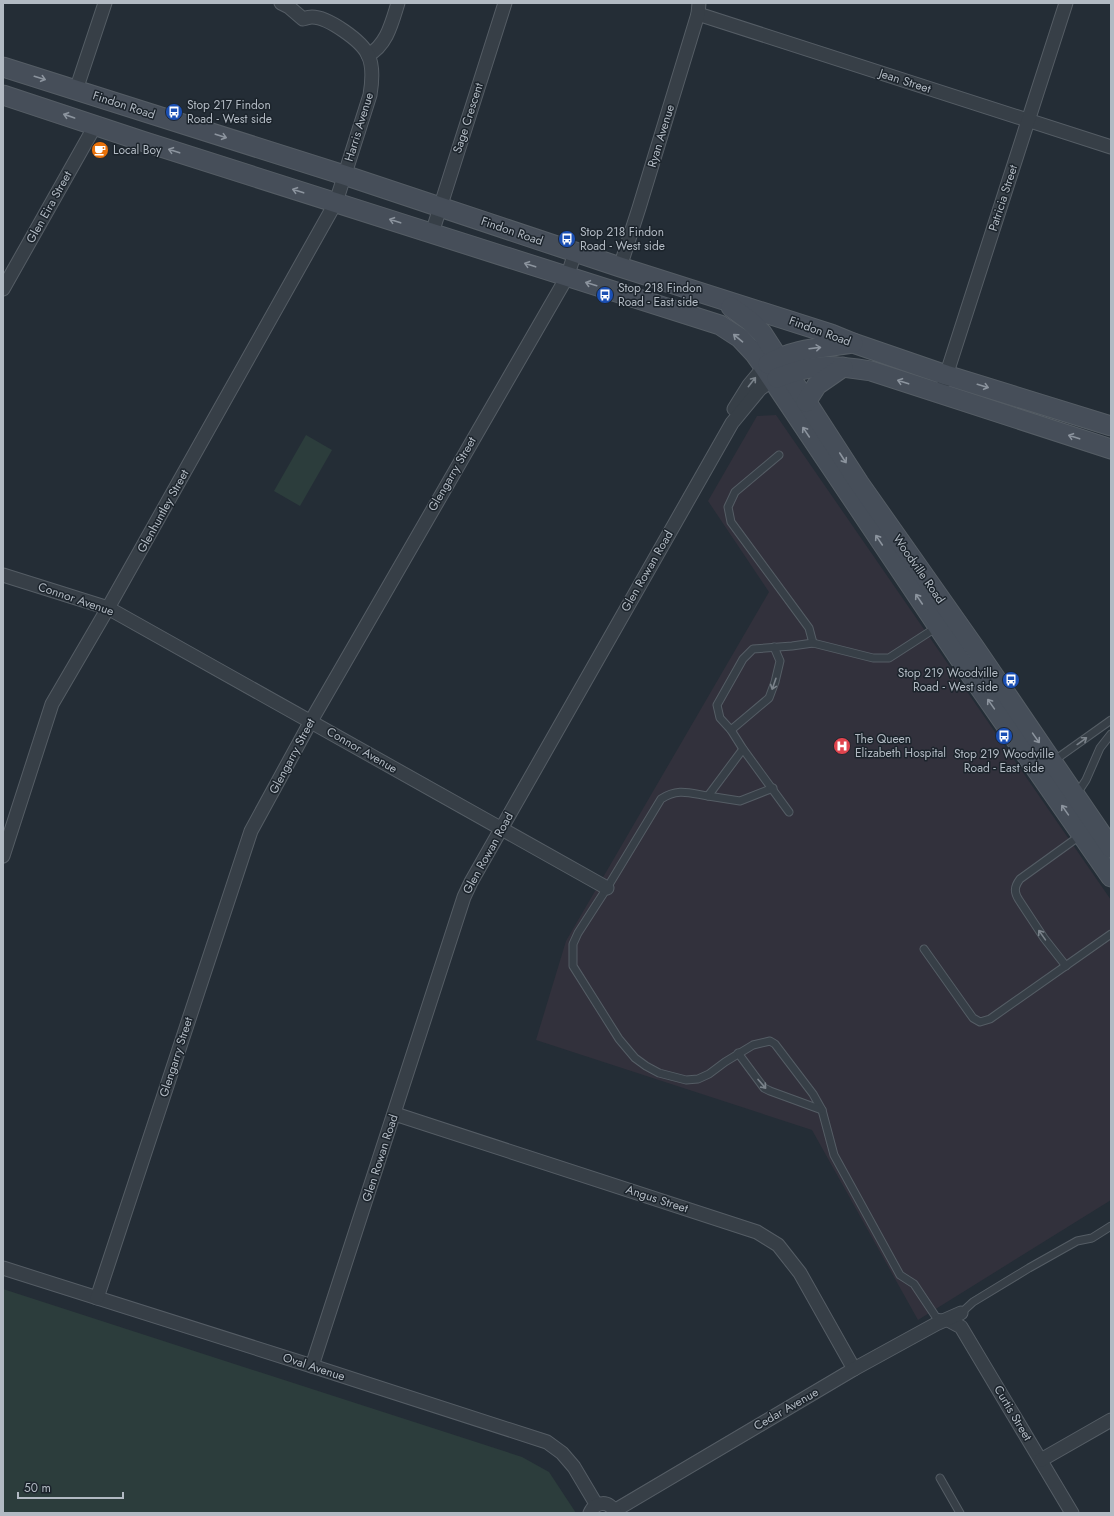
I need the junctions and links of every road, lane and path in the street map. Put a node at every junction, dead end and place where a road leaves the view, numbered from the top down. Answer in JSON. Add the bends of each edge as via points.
{"nodes":[{"id":1,"x":105,"y":3,"type":"edge"},
{"id":2,"x":281,"y":3,"type":"edge"},
{"id":3,"x":398,"y":3,"type":"edge"},
{"id":4,"x":505,"y":3,"type":"edge"},
{"id":5,"x":1066,"y":3,"type":"edge"},
{"id":6,"x":699,"y":9,"type":"edge"},
{"id":7,"x":368,"y":55,"type":"junction"},
{"id":8,"x":3,"y":67,"type":"edge"},
{"id":9,"x":76,"y":90,"type":"junction"},
{"id":10,"x":3,"y":95,"type":"edge"},
{"id":11,"x":1028,"y":120,"type":"junction"},
{"id":12,"x":95,"y":124,"type":"junction"},
{"id":13,"x":1111,"y":147,"type":"edge"},
{"id":14,"x":344,"y":175,"type":"junction"},
{"id":15,"x":336,"y":202,"type":"junction"},
{"id":16,"x":440,"y":207,"type":"junction"},
{"id":17,"x":432,"y":233,"type":"junction"},
{"id":18,"x":575,"y":253,"type":"junction"},
{"id":19,"x":620,"y":267,"type":"junction"},
{"id":20,"x":567,"y":277,"type":"junction"},
{"id":21,"x":3,"y":289,"type":"edge"},
{"id":22,"x":720,"y":298,"type":"junction"},
{"id":23,"x":853,"y":343,"type":"junction"},
{"id":24,"x":844,"y":367,"type":"junction"},
{"id":25,"x":775,"y":370,"type":"junction"},
{"id":26,"x":946,"y":375,"type":"junction"},
{"id":27,"x":940,"y":393,"type":"junction"},
{"id":28,"x":806,"y":402,"type":"junction"},
{"id":29,"x":1111,"y":426,"type":"edge"},
{"id":30,"x":1111,"y":449,"type":"edge"},
{"id":31,"x":779,"y":454,"type":"dead end"},
{"id":32,"x":3,"y":575,"type":"edge"},
{"id":33,"x":108,"y":608,"type":"junction"},
{"id":34,"x":945,"y":622,"type":"junction"},
{"id":35,"x":813,"y":643,"type":"junction"},
{"id":36,"x":774,"y":647,"type":"junction"},
{"id":37,"x":310,"y":720,"type":"junction"},
{"id":38,"x":1111,"y":720,"type":"edge"},
{"id":39,"x":731,"y":730,"type":"junction"},
{"id":40,"x":1111,"y":734,"type":"edge"},
{"id":41,"x":743,"y":749,"type":"junction"},
{"id":42,"x":1052,"y":762,"type":"junction"},
{"id":43,"x":773,"y":788,"type":"junction"},
{"id":44,"x":708,"y":796,"type":"junction"},
{"id":45,"x":1075,"y":796,"type":"junction"},
{"id":46,"x":789,"y":812,"type":"dead end"},
{"id":47,"x":502,"y":829,"type":"junction"},
{"id":48,"x":1082,"y":835,"type":"junction"},
{"id":49,"x":1111,"y":848,"type":"edge"},
{"id":50,"x":3,"y":856,"type":"edge"},
{"id":51,"x":1111,"y":877,"type":"edge"},
{"id":52,"x":607,"y":888,"type":"junction"},
{"id":53,"x":1111,"y":934,"type":"edge"},
{"id":54,"x":924,"y":949,"type":"dead end"},
{"id":55,"x":1066,"y":966,"type":"junction"},
{"id":56,"x":738,"y":1053,"type":"junction"},
{"id":57,"x":822,"y":1110,"type":"junction"},
{"id":58,"x":395,"y":1114,"type":"junction"},
{"id":59,"x":1111,"y":1228,"type":"edge"},
{"id":60,"x":3,"y":1268,"type":"edge"},
{"id":61,"x":97,"y":1298,"type":"junction"},
{"id":62,"x":961,"y":1314,"type":"joint"},
{"id":63,"x":948,"y":1320,"type":"junction"},
{"id":64,"x":312,"y":1366,"type":"junction"},
{"id":65,"x":854,"y":1369,"type":"junction"},
{"id":66,"x":1111,"y":1420,"type":"edge"},
{"id":67,"x":1041,"y":1460,"type":"junction"},
{"id":68,"x":940,"y":1478,"type":"dead end"},
{"id":69,"x":593,"y":1509,"type":"edge"},
{"id":70,"x":615,"y":1512,"type":"edge"},
{"id":71,"x":960,"y":1513,"type":"edge"},
{"id":72,"x":1072,"y":1513,"type":"edge"}],
"edges":[{"from":1,"to":9,"type":"street"},
{"from":2,"to":7,"type":"street","via":[[304,19],[316,17],[334,24],[346,32]]},
{"from":3,"to":7,"type":"street","via":[[386,36],[378,49]]},
{"from":4,"to":16,"type":"street","name":"Sage Crescent"},
{"from":5,"to":11,"type":"street","name":"Patricia Street"},
{"from":6,"to":11,"type":"street","name":"Jean Street"},
{"from":6,"to":19,"type":"street","name":"Ryan Avenue"},
{"from":7,"to":14,"type":"street","name":"Harris Avenue","via":[[372,82],[370,96]]},
{"from":8,"to":9,"type":"main road","name":"Findon Road","one_way":true},
{"from":9,"to":12,"type":"main road"},
{"from":9,"to":14,"type":"main road","name":"Findon Road","one_way":true},
{"from":12,"to":10,"type":"main road","one_way":true},
{"from":11,"to":13,"type":"street","name":"Jean Street"},
{"from":11,"to":26,"type":"street","name":"Patricia Street"},
{"from":15,"to":12,"type":"main road","one_way":true},
{"from":12,"to":21,"type":"street","name":"Glen Eira Street"},
{"from":14,"to":15,"type":"street","name":"Glenhuntley Street"},
{"from":14,"to":16,"type":"main road","name":"Findon Road"},
{"from":17,"to":15,"type":"main road","one_way":true},
{"from":15,"to":33,"type":"street","name":"Glenhuntley Street"},
{"from":16,"to":17,"type":"street","name":"Sage Crescent"},
{"from":16,"to":18,"type":"main road","name":"Findon Road"},
{"from":20,"to":17,"type":"main road","one_way":true},
{"from":18,"to":19,"type":"main road","name":"Findon Road"},
{"from":18,"to":20,"type":"street","name":"Glengarry Street"},
{"from":19,"to":22,"type":"main road","name":"Findon Road"},
{"from":25,"to":20,"type":"main road","one_way":true,"via":[[740,338],[720,325]]},
{"from":20,"to":37,"type":"street","name":"Glengarry Street"},
{"from":22,"to":23,"type":"main road","name":"Findon Road"},
{"from":22,"to":25,"type":"main road","name":"Woodville Road","via":[[750,320],[762,333]]},
{"from":25,"to":23,"type":"main road","one_way":true,"via":[[800,350]]},
{"from":23,"to":26,"type":"main road","name":"Findon Road"},
{"from":24,"to":25,"type":"main road","via":[[819,366]]},
{"from":27,"to":24,"type":"main road","one_way":true,"via":[[871,371]]},
{"from":24,"to":28,"type":"main road","via":[[817,385]]},
{"from":25,"to":28,"type":"main road","name":"Woodville Road"},
{"from":34,"to":25,"type":"main road","name":"Woodville Road","one_way":true},
{"from":25,"to":47,"type":"street","name":"Glen Rowan Road","via":[[749,385],[735,407],[732,423]]},
{"from":26,"to":27,"type":"street","name":"Patricia Street"},
{"from":26,"to":29,"type":"main road","name":"Findon Road","one_way":true},
{"from":30,"to":27,"type":"main road","one_way":true},
{"from":28,"to":34,"type":"main road","name":"Woodville Road","one_way":true,"via":[[860,483]]},
{"from":31,"to":35,"type":"lane","via":[[735,492],[728,507],[731,522],[809,628]]},
{"from":32,"to":33,"type":"street","name":"Connor Avenue"},
{"from":33,"to":37,"type":"street","name":"Connor Avenue"},
{"from":33,"to":50,"type":"street","name":"Glenhuntley Street","via":[[52,704]]},
{"from":34,"to":35,"type":"lane","via":[[889,658],[873,658]]},
{"from":34,"to":42,"type":"main road","name":"Woodville Road","one_way":true},
{"from":48,"to":34,"type":"main road","name":"Woodville Road","one_way":true},
{"from":35,"to":36,"type":"lane"},
{"from":36,"to":39,"type":"lane","one_way":true,"via":[[780,661],[769,698]]},
{"from":36,"to":39,"type":"lane","via":[[753,649],[743,659],[717,706],[720,718]]},
{"from":37,"to":47,"type":"street","name":"Connor Avenue"},
{"from":37,"to":61,"type":"street","name":"Glengarry Street","via":[[251,831]]},
{"from":42,"to":38,"type":"lane","one_way":true},
{"from":39,"to":41,"type":"lane"},
{"from":40,"to":45,"type":"lane","via":[[1100,748],[1086,780]]},
{"from":41,"to":43,"type":"lane"},
{"from":41,"to":44,"type":"lane"},
{"from":42,"to":45,"type":"main road","name":"Woodville Road"},
{"from":43,"to":44,"type":"lane","via":[[740,801]]},
{"from":43,"to":46,"type":"lane"},
{"from":44,"to":52,"type":"lane","via":[[682,791],[670,793],[661,799]]},
{"from":45,"to":49,"type":"main road","name":"Woodville Road"},
{"from":47,"to":52,"type":"street","name":"Connor Avenue"},
{"from":47,"to":58,"type":"street","name":"Glen Rowan Road","via":[[464,897]]},
{"from":48,"to":51,"type":"main road","name":"Woodville Road"},
{"from":55,"to":48,"type":"lane","one_way":true,"via":[[1044,938],[1015,894],[1015,889],[1020,879]]},
{"from":52,"to":56,"type":"lane","via":[[578,933],[573,944],[572,956],[573,966],[619,1039],[635,1058],[646,1066],[659,1073],[686,1080],[698,1080]]},
{"from":53,"to":55,"type":"lane"},
{"from":54,"to":55,"type":"lane","via":[[973,1018],[980,1022],[990,1019]]},
{"from":56,"to":57,"type":"lane","one_way":true,"via":[[764,1088]]},
{"from":56,"to":57,"type":"lane","via":[[753,1045],[770,1041],[775,1044]]},
{"from":57,"to":63,"type":"lane","via":[[834,1155],[900,1275],[914,1284],[936,1316]]},
{"from":58,"to":64,"type":"street","name":"Glen Rowan Road"},
{"from":58,"to":65,"type":"street","name":"Angus Street","via":[[756,1232],[778,1245],[800,1273]]},
{"from":59,"to":62,"type":"lane","via":[[1092,1238],[1077,1241],[1029,1268],[972,1302]]},
{"from":60,"to":61,"type":"street","name":"Oval Avenue"},
{"from":61,"to":64,"type":"street","name":"Oval Avenue"},
{"from":62,"to":63,"type":"street","name":"Cedar Avenue"},
{"from":63,"to":65,"type":"street","name":"Cedar Avenue"},
{"from":63,"to":67,"type":"street","name":"Curtis Street","via":[[961,1327]]},
{"from":64,"to":69,"type":"street","name":"Oval Avenue","via":[[547,1442],[562,1453],[574,1467]]},
{"from":65,"to":70,"type":"street","name":"Cedar Avenue"},
{"from":66,"to":67,"type":"street"},
{"from":67,"to":72,"type":"street","name":"Curtis Street"},
{"from":68,"to":71,"type":"lane"},
{"from":69,"to":70,"type":"street","via":[[604,1503]]}]}
